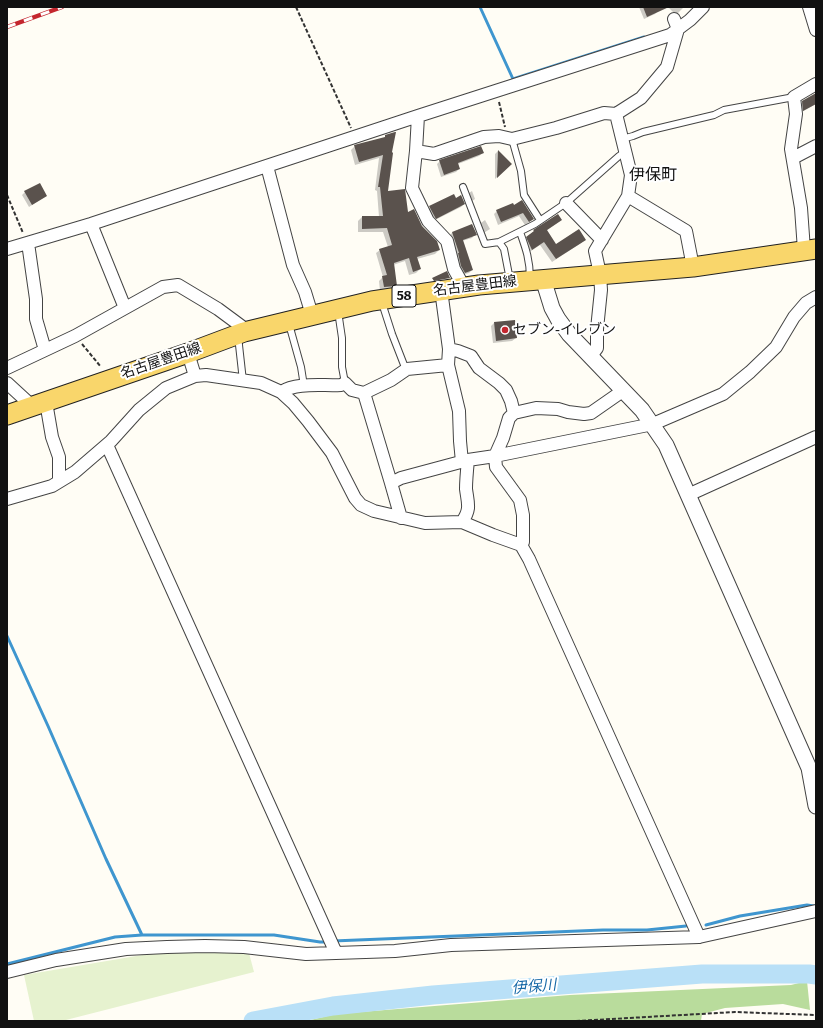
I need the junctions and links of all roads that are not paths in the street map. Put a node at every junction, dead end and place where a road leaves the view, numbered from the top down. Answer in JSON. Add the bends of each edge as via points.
{"nodes":[{"id":1,"x":703,"y":7,"type":"edge"},
{"id":2,"x":810,"y":7,"type":"edge"},
{"id":3,"x":676,"y":25,"type":"junction"},
{"id":4,"x":816,"y":30,"type":"edge"},
{"id":5,"x":816,"y":84,"type":"edge"},
{"id":6,"x":794,"y":97,"type":"junction"},
{"id":7,"x":616,"y":114,"type":"junction"},
{"id":8,"x":418,"y":116,"type":"junction"},
{"id":9,"x":509,"y":138,"type":"junction"},
{"id":10,"x":622,"y":139,"type":"junction"},
{"id":11,"x":816,"y":146,"type":"edge"},
{"id":12,"x":416,"y":151,"type":"junction"},
{"id":13,"x":625,"y":152,"type":"junction"},
{"id":14,"x":793,"y":158,"type":"junction"},
{"id":15,"x":267,"y":166,"type":"junction"},
{"id":16,"x":463,"y":187,"type":"dead end"},
{"id":17,"x":628,"y":196,"type":"junction"},
{"id":18,"x":566,"y":203,"type":"junction"},
{"id":19,"x":540,"y":220,"type":"junction"},
{"id":20,"x":91,"y":224,"type":"junction"},
{"id":21,"x":520,"y":232,"type":"junction"},
{"id":22,"x":602,"y":240,"type":"junction"},
{"id":23,"x":28,"y":242,"type":"junction"},
{"id":24,"x":499,"y":242,"type":"junction"},
{"id":25,"x":7,"y":249,"type":"edge"},
{"id":26,"x":810,"y":249,"type":"edge"},
{"id":27,"x":693,"y":267,"type":"junction"},
{"id":28,"x":600,"y":274,"type":"junction"},
{"id":29,"x":536,"y":280,"type":"junction"},
{"id":30,"x":511,"y":281,"type":"junction"},
{"id":31,"x":464,"y":287,"type":"junction"},
{"id":32,"x":441,"y":290,"type":"junction"},
{"id":33,"x":816,"y":297,"type":"edge"},
{"id":34,"x":383,"y":300,"type":"junction"},
{"id":35,"x":124,"y":308,"type":"junction"},
{"id":36,"x":337,"y":309,"type":"junction"},
{"id":37,"x":312,"y":315,"type":"junction"},
{"id":38,"x":289,"y":320,"type":"junction"},
{"id":39,"x":241,"y":333,"type":"junction"},
{"id":40,"x":449,"y":349,"type":"junction"},
{"id":41,"x":44,"y":350,"type":"junction"},
{"id":42,"x":188,"y":353,"type":"junction"},
{"id":43,"x":591,"y":356,"type":"junction"},
{"id":44,"x":448,"y":365,"type":"junction"},
{"id":45,"x":7,"y":368,"type":"edge"},
{"id":46,"x":406,"y":370,"type":"junction"},
{"id":47,"x":195,"y":376,"type":"junction"},
{"id":48,"x":243,"y":381,"type":"junction"},
{"id":49,"x":7,"y":383,"type":"edge"},
{"id":50,"x":345,"y":383,"type":"junction"},
{"id":51,"x":304,"y":386,"type":"junction"},
{"id":52,"x":624,"y":390,"type":"junction"},
{"id":53,"x":281,"y":392,"type":"junction"},
{"id":54,"x":364,"y":393,"type":"junction"},
{"id":55,"x":39,"y":404,"type":"junction"},
{"id":56,"x":514,"y":413,"type":"junction"},
{"id":57,"x":7,"y":415,"type":"edge"},
{"id":58,"x":653,"y":424,"type":"junction"},
{"id":59,"x":816,"y":437,"type":"edge"},
{"id":60,"x":107,"y":445,"type":"junction"},
{"id":61,"x":495,"y":456,"type":"junction"},
{"id":62,"x":465,"y":461,"type":"junction"},
{"id":63,"x":59,"y":482,"type":"junction"},
{"id":64,"x":391,"y":483,"type":"junction"},
{"id":65,"x":688,"y":495,"type":"junction"},
{"id":66,"x":7,"y":499,"type":"edge"},
{"id":67,"x":401,"y":518,"type":"junction"},
{"id":68,"x":462,"y":522,"type":"junction"},
{"id":69,"x":521,"y":545,"type":"junction"},
{"id":70,"x":816,"y":806,"type":"edge"},
{"id":71,"x":816,"y":911,"type":"edge"},
{"id":72,"x":699,"y":936,"type":"junction"},
{"id":73,"x":334,"y":951,"type":"junction"},
{"id":74,"x":7,"y":972,"type":"edge"}],
"edges":[{"from":1,"to":3,"type":"street","via":[[690,20]]},
{"from":2,"to":4,"type":"street"},
{"from":3,"to":7,"type":"street","via":[[667,67],[641,98]]},
{"from":3,"to":8,"type":"street","via":[[670,35]]},
{"from":5,"to":6,"type":"street"},
{"from":6,"to":10,"type":"lane","via":[[724,110],[714,115]]},
{"from":6,"to":14,"type":"street","via":[[796,114],[791,149]]},
{"from":7,"to":9,"type":"street","via":[[604,113],[556,128]]},
{"from":7,"to":10,"type":"street"},
{"from":8,"to":12,"type":"street"},
{"from":8,"to":15,"type":"street"},
{"from":9,"to":12,"type":"street","via":[[484,137],[434,154]]},
{"from":9,"to":19,"type":"lane","via":[[521,171],[524,195]]},
{"from":10,"to":13,"type":"street"},
{"from":11,"to":14,"type":"street"},
{"from":12,"to":31,"type":"street","via":[[412,188],[428,221],[448,241],[454,268]]},
{"from":13,"to":17,"type":"street","via":[[631,175]]},
{"from":13,"to":18,"type":"lane"},
{"from":14,"to":26,"type":"street"},
{"from":15,"to":20,"type":"street"},
{"from":15,"to":37,"type":"street","via":[[293,265]]},
{"from":16,"to":24,"type":"lane","via":[[485,244]]},
{"from":17,"to":22,"type":"street"},
{"from":17,"to":27,"type":"street","via":[[686,231]]},
{"from":18,"to":19,"type":"lane"},
{"from":18,"to":22,"type":"street"},
{"from":19,"to":21,"type":"lane"},
{"from":20,"to":23,"type":"street"},
{"from":20,"to":35,"type":"street"},
{"from":21,"to":24,"type":"lane"},
{"from":21,"to":29,"type":"lane"},
{"from":22,"to":28,"type":"street","via":[[595,251]]},
{"from":23,"to":25,"type":"street"},
{"from":23,"to":41,"type":"street","via":[[36,299],[36,319]]},
{"from":24,"to":30,"type":"lane","via":[[504,249]]},
{"from":26,"to":27,"type":"main road","name":"名古屋豊田線","number":"58"},
{"from":27,"to":28,"type":"main road","name":"名古屋豊田線","number":"58"},
{"from":28,"to":29,"type":"main road","name":"名古屋豊田線","number":"58"},
{"from":28,"to":43,"type":"street","via":[[597,348]]},
{"from":29,"to":30,"type":"main road","name":"名古屋豊田線","number":"58"},
{"from":29,"to":43,"type":"street","via":[[558,319]]},
{"from":30,"to":31,"type":"main road","name":"名古屋豊田線","number":"58"},
{"from":31,"to":32,"type":"main road","name":"名古屋豊田線","number":"58"},
{"from":32,"to":34,"type":"main road","name":"名古屋豊田線","number":"58"},
{"from":32,"to":40,"type":"street"},
{"from":33,"to":58,"type":"street","via":[[806,303],[794,317],[776,347],[722,394]]},
{"from":34,"to":36,"type":"main road","name":"名古屋豊田線","number":"58"},
{"from":34,"to":46,"type":"lane","via":[[392,334]]},
{"from":35,"to":39,"type":"street","via":[[163,287],[178,285],[241,326]]},
{"from":35,"to":41,"type":"street","via":[[75,336]]},
{"from":36,"to":37,"type":"main road","name":"名古屋豊田線","number":"58"},
{"from":36,"to":50,"type":"lane"},
{"from":37,"to":38,"type":"main road","name":"名古屋豊田線","number":"58"},
{"from":38,"to":39,"type":"main road","name":"名古屋豊田線","number":"58"},
{"from":38,"to":51,"type":"lane"},
{"from":39,"to":42,"type":"main road","name":"名古屋豊田線","number":"58"},
{"from":39,"to":48,"type":"lane"},
{"from":40,"to":44,"type":"street"},
{"from":40,"to":56,"type":"street","via":[[471,356],[479,368],[503,386]]},
{"from":41,"to":45,"type":"street"},
{"from":42,"to":47,"type":"street"},
{"from":42,"to":55,"type":"main road","name":"名古屋豊田線","number":"58"},
{"from":43,"to":52,"type":"street"},
{"from":44,"to":46,"type":"street"},
{"from":44,"to":62,"type":"street","via":[[459,411],[460,441]]},
{"from":46,"to":54,"type":"street"},
{"from":47,"to":48,"type":"street","via":[[206,375]]},
{"from":47,"to":60,"type":"street","via":[[166,388],[139,410]]},
{"from":48,"to":53,"type":"street","via":[[261,383]]},
{"from":49,"to":55,"type":"street"},
{"from":50,"to":51,"type":"street","via":[[341,386]]},
{"from":50,"to":54,"type":"street","via":[[352,390]]},
{"from":51,"to":53,"type":"street","via":[[287,388]]},
{"from":52,"to":56,"type":"street","via":[[591,413],[568,412],[558,408],[521,410]]},
{"from":52,"to":58,"type":"street"},
{"from":53,"to":67,"type":"street","via":[[308,421],[332,454],[355,498],[374,511]]},
{"from":54,"to":64,"type":"street"},
{"from":55,"to":57,"type":"main road","name":"名古屋豊田線","number":"58"},
{"from":55,"to":63,"type":"street","via":[[58,457]]},
{"from":56,"to":61,"type":"street","via":[[509,418]]},
{"from":58,"to":61,"type":"street"},
{"from":58,"to":65,"type":"street","via":[[666,445]]},
{"from":59,"to":65,"type":"street"},
{"from":60,"to":63,"type":"street"},
{"from":60,"to":73,"type":"street"},
{"from":61,"to":62,"type":"street"},
{"from":61,"to":69,"type":"street","via":[[496,467],[520,500],[523,515]]},
{"from":62,"to":64,"type":"street"},
{"from":62,"to":68,"type":"street","via":[[468,514]]},
{"from":63,"to":66,"type":"street"},
{"from":64,"to":67,"type":"street"},
{"from":65,"to":70,"type":"street","via":[[809,768]]},
{"from":67,"to":68,"type":"street","via":[[425,523]]},
{"from":68,"to":69,"type":"street"},
{"from":69,"to":72,"type":"street"},
{"from":71,"to":72,"type":"street"},
{"from":72,"to":73,"type":"street","via":[[450,945],[395,951]]},
{"from":73,"to":74,"type":"street","via":[[306,954],[244,947],[205,946],[126,949],[56,960]]}]}
